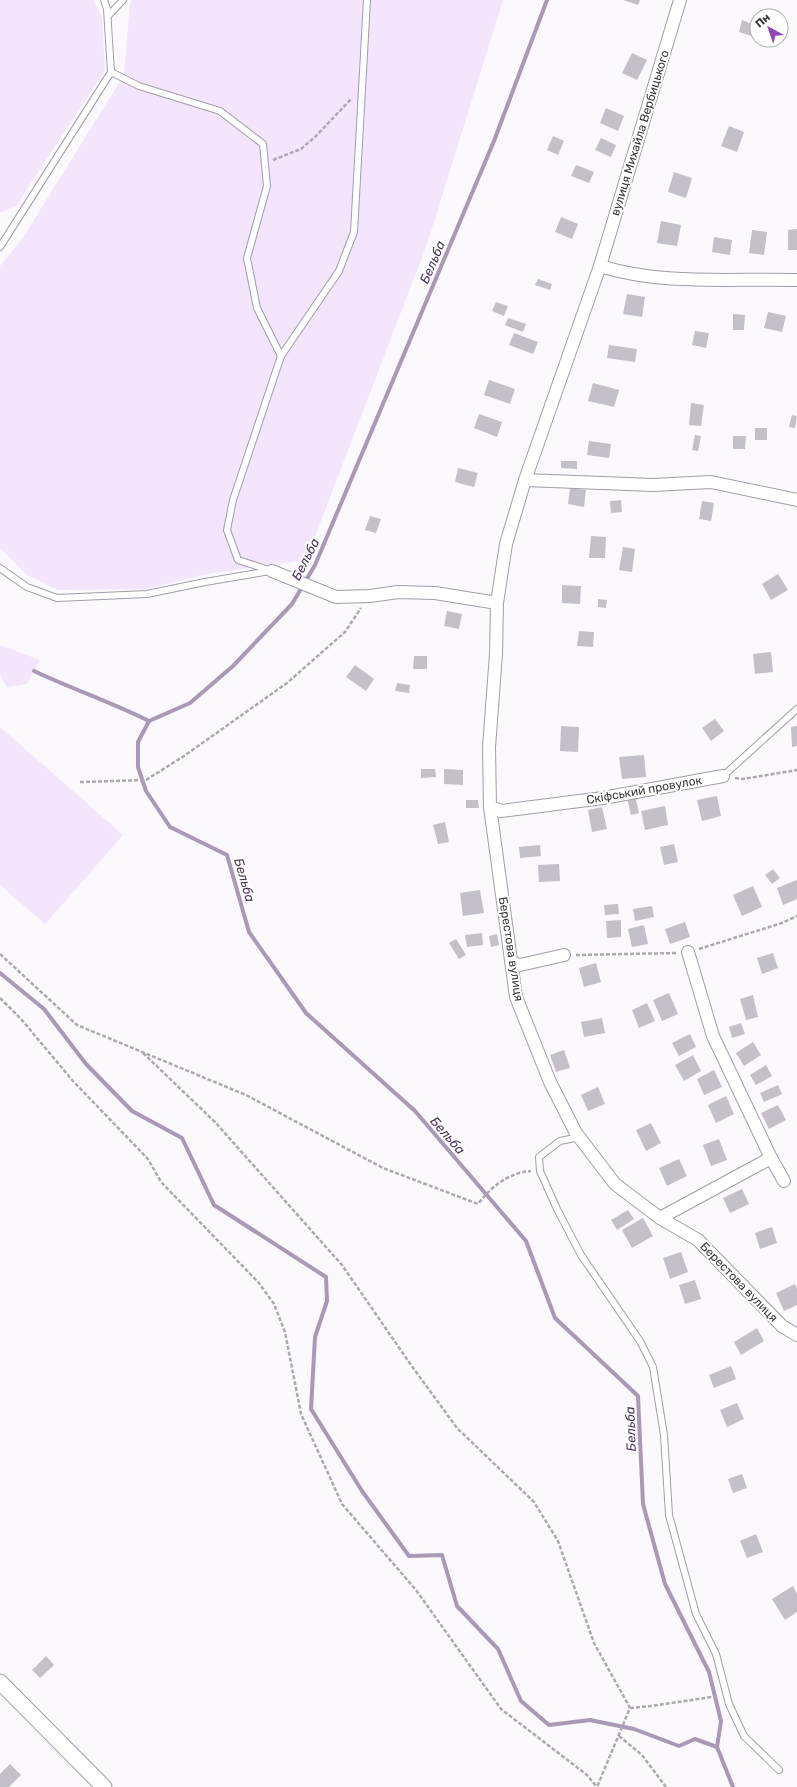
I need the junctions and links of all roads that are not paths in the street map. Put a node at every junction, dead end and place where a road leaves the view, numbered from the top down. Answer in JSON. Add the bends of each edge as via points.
{"nodes":[{"id":1,"x":104,"y":0,"type":"edge"},
{"id":2,"x":124,"y":0,"type":"edge"},
{"id":3,"x":367,"y":0,"type":"edge"},
{"id":4,"x":680,"y":0,"type":"edge"},
{"id":5,"x":108,"y":16,"type":"junction"},
{"id":6,"x":111,"y":72,"type":"junction"},
{"id":7,"x":0,"y":235,"type":"edge"},
{"id":8,"x":4,"y":241,"type":"junction"},
{"id":9,"x":0,"y":247,"type":"edge"},
{"id":10,"x":600,"y":266,"type":"junction"},
{"id":11,"x":797,"y":280,"type":"edge"},
{"id":12,"x":281,"y":356,"type":"junction"},
{"id":13,"x":525,"y":480,"type":"junction"},
{"id":14,"x":797,"y":500,"type":"edge"},
{"id":15,"x":0,"y":568,"type":"edge"},
{"id":16,"x":272,"y":571,"type":"junction"},
{"id":17,"x":497,"y":603,"type":"junction"},
{"id":18,"x":797,"y":709,"type":"edge"},
{"id":19,"x":722,"y":776,"type":"joint"},
{"id":20,"x":490,"y":807,"type":"junction"},
{"id":21,"x":688,"y":952,"type":"dead end"},
{"id":22,"x":564,"y":955,"type":"dead end"},
{"id":23,"x":512,"y":963,"type":"junction"},
{"id":24,"x":580,"y":1137,"type":"junction"},
{"id":25,"x":771,"y":1158,"type":"junction"},
{"id":26,"x":784,"y":1181,"type":"dead end"},
{"id":27,"x":660,"y":1218,"type":"junction"},
{"id":28,"x":797,"y":1335,"type":"edge"},
{"id":29,"x":0,"y":1682,"type":"edge"},
{"id":30,"x":780,"y":1770,"type":"dead end"},
{"id":31,"x":104,"y":1787,"type":"edge"}],
"edges":[{"from":1,"to":5,"type":"lane"},
{"from":2,"to":5,"type":"lane"},
{"from":3,"to":12,"type":"lane","via":[[354,232],[339,271]]},
{"from":4,"to":10,"type":"street","name":"вулиця Михайла Вербицького"},
{"from":5,"to":6,"type":"lane"},
{"from":6,"to":8,"type":"lane"},
{"from":6,"to":12,"type":"lane","via":[[139,86],[220,111],[263,144],[267,186],[247,258],[257,308]]},
{"from":7,"to":8,"type":"lane"},
{"from":8,"to":9,"type":"lane"},
{"from":10,"to":11,"type":"street","via":[[616,271],[684,280]]},
{"from":10,"to":13,"type":"street","name":"вулиця Михайла Вербицького"},
{"from":12,"to":16,"type":"lane","via":[[233,500],[227,530],[238,560]]},
{"from":13,"to":14,"type":"street","via":[[653,485],[711,482]]},
{"from":13,"to":17,"type":"street","name":"Берестова вулиця","via":[[506,544]]},
{"from":15,"to":16,"type":"lane","via":[[27,587],[57,598],[147,594]]},
{"from":16,"to":17,"type":"street","via":[[336,597],[398,592],[435,593]]},
{"from":17,"to":20,"type":"street","name":"Берестова вулиця","via":[[489,747]]},
{"from":18,"to":19,"type":"lane"},
{"from":19,"to":20,"type":"street","name":"Скіфський провулок","via":[[603,798],[501,811]]},
{"from":20,"to":23,"type":"street","name":"Берестова вулиця"},
{"from":21,"to":25,"type":"street","via":[[713,1036]]},
{"from":22,"to":23,"type":"street","via":[[520,965]]},
{"from":23,"to":24,"type":"street","name":"Берестова вулиця","via":[[516,998],[550,1082]]},
{"from":24,"to":27,"type":"street","name":"Берестова вулиця","via":[[615,1184]]},
{"from":24,"to":30,"type":"lane","via":[[560,1141],[539,1157],[540,1171],[557,1210],[581,1254],[640,1341],[653,1367],[664,1435],[669,1515],[696,1614],[716,1654],[729,1704],[744,1736]]},
{"from":25,"to":26,"type":"street"},
{"from":25,"to":27,"type":"street"},
{"from":27,"to":28,"type":"street","name":"Берестова вулиця","via":[[698,1240],[782,1326]]},
{"from":29,"to":31,"type":"street"}]}
